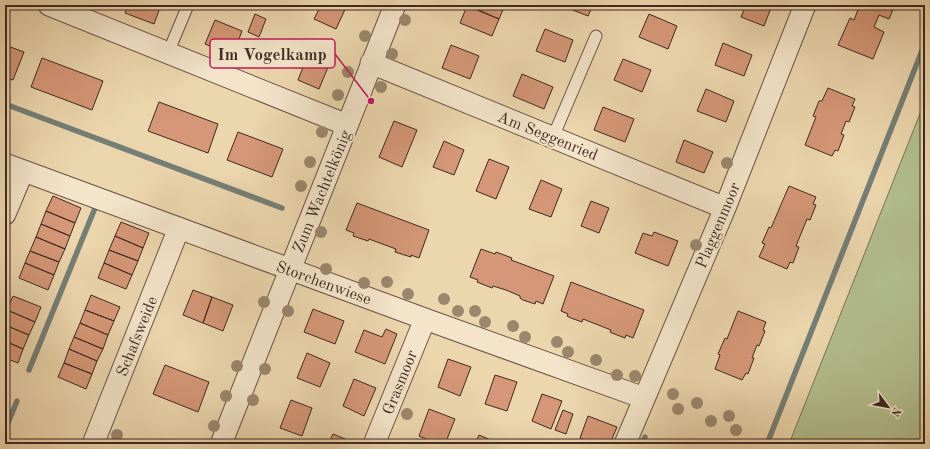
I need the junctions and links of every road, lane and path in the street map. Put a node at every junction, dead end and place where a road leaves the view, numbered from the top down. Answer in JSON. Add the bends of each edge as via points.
{"nodes":[{"id":1,"x":49,"y":5,"type":"edge"},
{"id":2,"x":188,"y":5,"type":"edge"},
{"id":3,"x":395,"y":5,"type":"edge"},
{"id":4,"x":805,"y":5,"type":"edge"},
{"id":5,"x":596,"y":36,"type":"dead end"},
{"id":6,"x":168,"y":53,"type":"junction"},
{"id":7,"x":371,"y":63,"type":"junction"},
{"id":8,"x":347,"y":124,"type":"junction"},
{"id":9,"x":553,"y":137,"type":"junction"},
{"id":10,"x":14,"y":168,"type":"edge"},
{"id":11,"x":725,"y":208,"type":"junction"},
{"id":12,"x":5,"y":214,"type":"edge"},
{"id":13,"x":179,"y":228,"type":"junction"},
{"id":14,"x":290,"y":269,"type":"junction"},
{"id":15,"x":425,"y":319,"type":"junction"},
{"id":16,"x":644,"y":398,"type":"junction"},
{"id":17,"x":92,"y":444,"type":"edge"},
{"id":18,"x":221,"y":444,"type":"edge"},
{"id":19,"x":374,"y":444,"type":"edge"},
{"id":20,"x":625,"y":444,"type":"edge"}],
"edges":[{"from":1,"to":6,"type":"street"},
{"from":2,"to":6,"type":"lane"},
{"from":3,"to":7,"type":"street","name":"Zum Wachtelkönig"},
{"from":4,"to":11,"type":"street","name":"Plaggenmoor"},
{"from":5,"to":9,"type":"lane"},
{"from":6,"to":8,"type":"street"},
{"from":7,"to":8,"type":"street","name":"Zum Wachtelkönig"},
{"from":7,"to":9,"type":"street","name":"Am Seggenried"},
{"from":8,"to":14,"type":"street","name":"Zum Wachtelkönig"},
{"from":9,"to":11,"type":"street","name":"Am Seggenried"},
{"from":10,"to":12,"type":"street"},
{"from":10,"to":13,"type":"street","name":"Storchenwiese"},
{"from":11,"to":16,"type":"street","name":"Plaggenmoor"},
{"from":13,"to":14,"type":"street","name":"Storchenwiese"},
{"from":13,"to":17,"type":"street","name":"Schafsweide"},
{"from":14,"to":15,"type":"street","name":"Storchenwiese"},
{"from":14,"to":18,"type":"street","name":"Zum Wachtelkönig"},
{"from":15,"to":16,"type":"street","name":"Storchenwiese"},
{"from":15,"to":19,"type":"street","name":"Grasmoor"},
{"from":16,"to":20,"type":"street","name":"Plaggenmoor"}]}
